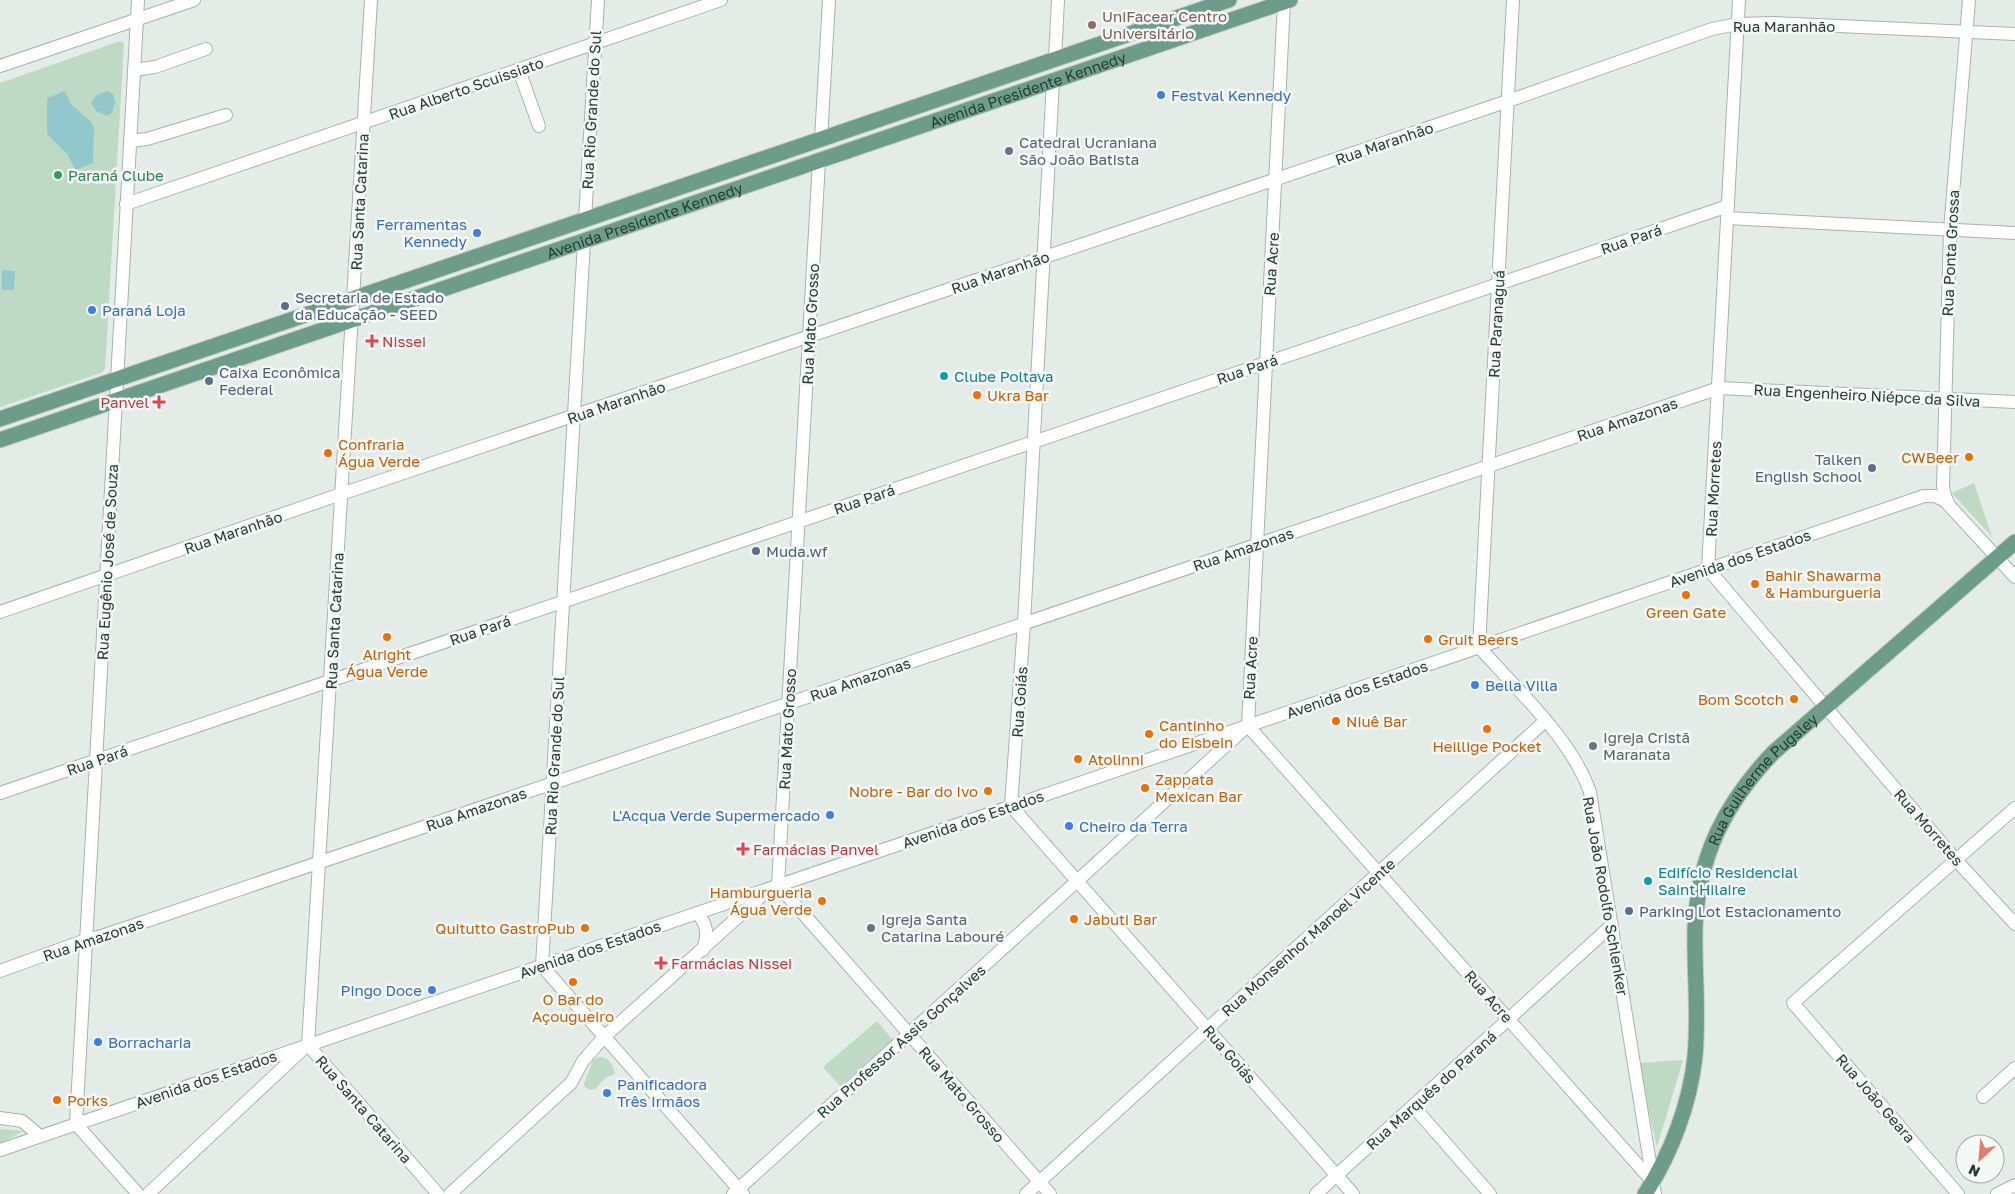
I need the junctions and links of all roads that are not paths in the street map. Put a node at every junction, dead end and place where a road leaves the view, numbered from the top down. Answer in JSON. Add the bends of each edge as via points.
{"nodes":[{"id":1,"x":138,"y":0,"type":"edge"},
{"id":2,"x":194,"y":0,"type":"edge"},
{"id":3,"x":371,"y":0,"type":"edge"},
{"id":4,"x":598,"y":0,"type":"edge"},
{"id":5,"x":721,"y":0,"type":"edge"},
{"id":6,"x":829,"y":0,"type":"edge"},
{"id":7,"x":1058,"y":0,"type":"edge"},
{"id":8,"x":1229,"y":0,"type":"edge"},
{"id":9,"x":1513,"y":0,"type":"edge"},
{"id":10,"x":1739,"y":0,"type":"edge"},
{"id":11,"x":1969,"y":0,"type":"edge"},
{"id":12,"x":1287,"y":1,"type":"edge"},
{"id":13,"x":137,"y":19,"type":"junction"},
{"id":14,"x":1738,"y":24,"type":"junction"},
{"id":15,"x":1966,"y":32,"type":"junction"},
{"id":16,"x":2015,"y":34,"type":"edge"},
{"id":17,"x":595,"y":44,"type":"junction"},
{"id":18,"x":206,"y":48,"type":"dead end"},
{"id":19,"x":1055,"y":59,"type":"junction"},
{"id":20,"x":0,"y":66,"type":"edge"},
{"id":21,"x":134,"y":70,"type":"junction"},
{"id":22,"x":519,"y":70,"type":"junction"},
{"id":23,"x":1053,"y":81,"type":"junction"},
{"id":24,"x":938,"y":99,"type":"junction"},
{"id":25,"x":1508,"y":102,"type":"junction"},
{"id":26,"x":226,"y":115,"type":"dead end"},
{"id":27,"x":937,"y":121,"type":"junction"},
{"id":28,"x":363,"y":123,"type":"junction"},
{"id":29,"x":539,"y":126,"type":"dead end"},
{"id":30,"x":821,"y":139,"type":"junction"},
{"id":31,"x":130,"y":141,"type":"junction"},
{"id":32,"x":819,"y":161,"type":"junction"},
{"id":33,"x":1276,"y":180,"type":"junction"},
{"id":34,"x":126,"y":204,"type":"junction"},
{"id":35,"x":1728,"y":212,"type":"junction"},
{"id":36,"x":585,"y":220,"type":"junction"},
{"id":37,"x":1950,"y":230,"type":"junction"},
{"id":38,"x":2015,"y":233,"type":"edge"},
{"id":39,"x":584,"y":242,"type":"junction"},
{"id":40,"x":1044,"y":257,"type":"junction"},
{"id":41,"x":1498,"y":284,"type":"junction"},
{"id":42,"x":353,"y":299,"type":"junction"},
{"id":43,"x":352,"y":321,"type":"junction"},
{"id":44,"x":810,"y":337,"type":"junction"},
{"id":45,"x":230,"y":341,"type":"junction"},
{"id":46,"x":234,"y":361,"type":"junction"},
{"id":47,"x":1265,"y":363,"type":"junction"},
{"id":48,"x":117,"y":380,"type":"junction"},
{"id":49,"x":1719,"y":388,"type":"junction"},
{"id":50,"x":1945,"y":398,"type":"junction"},
{"id":51,"x":116,"y":402,"type":"junction"},
{"id":52,"x":2015,"y":402,"type":"edge"},
{"id":53,"x":574,"y":416,"type":"junction"},
{"id":54,"x":0,"y":419,"type":"edge"},
{"id":55,"x":0,"y":440,"type":"edge"},
{"id":56,"x":1034,"y":442,"type":"junction"},
{"id":57,"x":1489,"y":466,"type":"junction"},
{"id":58,"x":341,"y":494,"type":"junction"},
{"id":59,"x":1949,"y":505,"type":"junction"},
{"id":60,"x":799,"y":521,"type":"junction"},
{"id":61,"x":2015,"y":542,"type":"edge"},
{"id":62,"x":1256,"y":545,"type":"junction"},
{"id":63,"x":1998,"y":557,"type":"junction"},
{"id":64,"x":1708,"y":569,"type":"junction"},
{"id":65,"x":106,"y":575,"type":"junction"},
{"id":66,"x":2015,"y":577,"type":"edge"},
{"id":67,"x":562,"y":602,"type":"junction"},
{"id":68,"x":0,"y":612,"type":"edge"},
{"id":69,"x":1024,"y":623,"type":"junction"},
{"id":70,"x":1479,"y":647,"type":"junction"},
{"id":71,"x":330,"y":681,"type":"junction"},
{"id":72,"x":789,"y":703,"type":"junction"},
{"id":73,"x":1826,"y":707,"type":"junction"},
{"id":74,"x":1545,"y":721,"type":"junction"},
{"id":75,"x":1248,"y":726,"type":"junction"},
{"id":76,"x":96,"y":760,"type":"junction"},
{"id":77,"x":554,"y":783,"type":"junction"},
{"id":78,"x":0,"y":793,"type":"edge"},
{"id":79,"x":1011,"y":806,"type":"junction"},
{"id":80,"x":2015,"y":808,"type":"edge"},
{"id":81,"x":1956,"y":860,"type":"junction"},
{"id":82,"x":320,"y":862,"type":"junction"},
{"id":83,"x":1379,"y":872,"type":"junction"},
{"id":84,"x":1077,"y":880,"type":"junction"},
{"id":85,"x":775,"y":886,"type":"junction"},
{"id":86,"x":697,"y":913,"type":"junction"},
{"id":87,"x":2015,"y":924,"type":"edge"},
{"id":88,"x":1612,"y":925,"type":"junction"},
{"id":89,"x":86,"y":940,"type":"junction"},
{"id":90,"x":703,"y":950,"type":"junction"},
{"id":91,"x":542,"y":966,"type":"junction"},
{"id":92,"x":0,"y":971,"type":"edge"},
{"id":93,"x":1509,"y":1019,"type":"junction"},
{"id":94,"x":1208,"y":1028,"type":"junction"},
{"id":95,"x":909,"y":1034,"type":"junction"},
{"id":96,"x":604,"y":1037,"type":"junction"},
{"id":97,"x":308,"y":1045,"type":"junction"},
{"id":98,"x":2015,"y":1068,"type":"edge"},
{"id":99,"x":1983,"y":1097,"type":"dead end"},
{"id":100,"x":1413,"y":1106,"type":"junction"},
{"id":101,"x":0,"y":1118,"type":"edge"},
{"id":102,"x":76,"y":1124,"type":"junction"},
{"id":103,"x":40,"y":1136,"type":"junction"},
{"id":104,"x":0,"y":1150,"type":"edge"},
{"id":105,"x":1336,"y":1175,"type":"junction"},
{"id":106,"x":1040,"y":1182,"type":"junction"},
{"id":107,"x":2015,"y":1184,"type":"edge"},
{"id":108,"x":1651,"y":1190,"type":"edge"},
{"id":109,"x":738,"y":1192,"type":"edge"},
{"id":110,"x":138,"y":1194,"type":"edge"},
{"id":111,"x":148,"y":1194,"type":"edge"},
{"id":112,"x":438,"y":1194,"type":"edge"},
{"id":113,"x":450,"y":1194,"type":"edge"},
{"id":114,"x":1026,"y":1194,"type":"edge"},
{"id":115,"x":1050,"y":1194,"type":"edge"},
{"id":116,"x":1316,"y":1194,"type":"edge"},
{"id":117,"x":1353,"y":1194,"type":"edge"},
{"id":118,"x":1490,"y":1194,"type":"edge"},
{"id":119,"x":1958,"y":1194,"type":"edge"},
{"id":120,"x":1997,"y":1194,"type":"edge"}],
"edges":[{"from":1,"to":13,"type":"street","name":"Rua Eugênio José de Souza"},
{"from":2,"to":13,"type":"street"},
{"from":3,"to":28,"type":"street","name":"Rua Santa Catarina"},
{"from":4,"to":17,"type":"street","name":"Rua Rio Grande do Sul"},
{"from":5,"to":17,"type":"street","name":"Rua Alberto Scuissiato"},
{"from":6,"to":30,"type":"street"},
{"from":7,"to":19,"type":"street"},
{"from":8,"to":19,"type":"main road","name":"Avenida Presidente Kennedy"},
{"from":9,"to":25,"type":"street","name":"Rua Paranaguá"},
{"from":10,"to":14,"type":"street","name":"Rua Morretes"},
{"from":11,"to":15,"type":"street","name":"Rua Ponta Grossa"},
{"from":12,"to":23,"type":"main road","name":"Avenida Presidente Kennedy"},
{"from":12,"to":33,"type":"street","name":"Rua Acre"},
{"from":13,"to":20,"type":"street"},
{"from":13,"to":21,"type":"street","name":"Rua Eugênio José de Souza"},
{"from":14,"to":15,"type":"street","name":"Rua Maranhão"},
{"from":14,"to":25,"type":"street","name":"Rua Maranhão","via":[[1701,33]]},
{"from":14,"to":35,"type":"street","name":"Rua Morretes"},
{"from":15,"to":16,"type":"street","name":"Rua Maranhão"},
{"from":15,"to":37,"type":"street","name":"Rua Ponta Grossa"},
{"from":17,"to":22,"type":"street","name":"Rua Alberto Scuissiato"},
{"from":17,"to":36,"type":"street","name":"Rua Rio Grande do Sul"},
{"from":18,"to":21,"type":"street","via":[[155,67]]},
{"from":19,"to":24,"type":"main road","name":"Avenida Presidente Kennedy"},
{"from":21,"to":31,"type":"street","name":"Rua Eugênio José de Souza"},
{"from":22,"to":28,"type":"street","name":"Rua Alberto Scuissiato"},
{"from":22,"to":29,"type":"street"},
{"from":23,"to":27,"type":"main road","name":"Avenida Presidente Kennedy"},
{"from":23,"to":40,"type":"street","name":"Rua Goiás"},
{"from":24,"to":27,"type":"main road","via":[[935,107]]},
{"from":24,"to":30,"type":"main road","name":"Avenida Presidente Kennedy"},
{"from":25,"to":33,"type":"street","name":"Rua Maranhão"},
{"from":25,"to":41,"type":"street","name":"Rua Paranaguá"},
{"from":26,"to":31,"type":"street","via":[[147,139]]},
{"from":27,"to":32,"type":"main road","name":"Avenida Presidente Kennedy"},
{"from":28,"to":34,"type":"street","name":"Rua Alberto Scuissiato"},
{"from":28,"to":42,"type":"street","name":"Rua Santa Catarina"},
{"from":30,"to":36,"type":"main road","name":"Avenida Presidente Kennedy"},
{"from":31,"to":34,"type":"street","name":"Rua Eugênio José de Souza"},
{"from":32,"to":39,"type":"main road","name":"Avenida Presidente Kennedy"},
{"from":32,"to":44,"type":"street","name":"Rua Mato Grosso"},
{"from":33,"to":40,"type":"street","name":"Rua Maranhão"},
{"from":33,"to":47,"type":"street","name":"Rua Acre"},
{"from":34,"to":48,"type":"street","name":"Rua Eugênio José de Souza"},
{"from":35,"to":37,"type":"street","name":"Rua Pará"},
{"from":35,"to":41,"type":"street","name":"Rua Pará"},
{"from":35,"to":49,"type":"street","name":"Rua Morretes"},
{"from":36,"to":42,"type":"main road","name":"Avenida Presidente Kennedy"},
{"from":37,"to":38,"type":"street","name":"Rua Pará"},
{"from":37,"to":50,"type":"street","name":"Rua Ponta Grossa"},
{"from":39,"to":43,"type":"main road","name":"Avenida Presidente Kennedy"},
{"from":39,"to":53,"type":"street","name":"Rua Rio Grande do Sul"},
{"from":40,"to":44,"type":"street","name":"Rua Maranhão"},
{"from":40,"to":56,"type":"street","name":"Rua Goiás"},
{"from":41,"to":47,"type":"street","name":"Rua Pará"},
{"from":41,"to":57,"type":"street","name":"Rua Paranaguá"},
{"from":42,"to":43,"type":"street","name":"Rua Santa Catarina"},
{"from":42,"to":45,"type":"main road","name":"Avenida Presidente Kennedy"},
{"from":43,"to":46,"type":"main road","name":"Avenida Presidente Kennedy"},
{"from":43,"to":58,"type":"street","name":"Rua Santa Catarina"},
{"from":44,"to":53,"type":"street","name":"Rua Maranhão"},
{"from":44,"to":60,"type":"street","name":"Rua Mato Grosso"},
{"from":45,"to":46,"type":"main road","via":[[223,351],[226,358]]},
{"from":45,"to":48,"type":"main road","name":"Avenida Presidente Kennedy"},
{"from":46,"to":51,"type":"main road","name":"Avenida Presidente Kennedy"},
{"from":47,"to":56,"type":"street","name":"Rua Pará"},
{"from":47,"to":62,"type":"street","name":"Rua Acre"},
{"from":48,"to":51,"type":"street","name":"Rua Eugênio José de Souza"},
{"from":48,"to":54,"type":"main road","name":"Avenida Presidente Kennedy"},
{"from":49,"to":50,"type":"street","name":"Rua Engenheiro Niépce da Silva"},
{"from":49,"to":57,"type":"street","name":"Rua Amazonas"},
{"from":49,"to":64,"type":"street","name":"Rua Morretes"},
{"from":50,"to":52,"type":"street","name":"Rua Engenheiro Niépce da Silva"},
{"from":50,"to":59,"type":"street","name":"Rua Ponta Grossa","via":[[1943,487]]},
{"from":51,"to":55,"type":"main road","name":"Avenida Presidente Kennedy"},
{"from":51,"to":65,"type":"street","name":"Rua Eugênio José de Souza"},
{"from":53,"to":58,"type":"street","name":"Rua Maranhão"},
{"from":53,"to":67,"type":"street","name":"Rua Rio Grande do Sul"},
{"from":56,"to":60,"type":"street","name":"Rua Pará"},
{"from":56,"to":69,"type":"street","name":"Rua Goiás"},
{"from":57,"to":62,"type":"street","name":"Rua Amazonas"},
{"from":57,"to":70,"type":"street","name":"Rua Paranaguá"},
{"from":58,"to":65,"type":"street","name":"Rua Maranhão"},
{"from":58,"to":71,"type":"street","name":"Rua Santa Catarina"},
{"from":59,"to":63,"type":"street"},
{"from":59,"to":64,"type":"street","name":"Avenida dos Estados","via":[[1935,496],[1924,496]]},
{"from":60,"to":67,"type":"street","name":"Rua Pará"},
{"from":60,"to":72,"type":"street","name":"Rua Mato Grosso"},
{"from":61,"to":63,"type":"main road","name":"Rua Guilherme Pugsley"},
{"from":62,"to":69,"type":"street","name":"Rua Amazonas"},
{"from":62,"to":75,"type":"street","name":"Rua Acre"},
{"from":63,"to":66,"type":"street"},
{"from":63,"to":73,"type":"main road","name":"Rua Guilherme Pugsley"},
{"from":64,"to":70,"type":"street","name":"Avenida dos Estados"},
{"from":64,"to":73,"type":"street","name":"Rua Morretes"},
{"from":65,"to":68,"type":"street","name":"Rua Maranhão"},
{"from":65,"to":76,"type":"street","name":"Rua Eugênio José de Souza"},
{"from":67,"to":71,"type":"street","name":"Rua Pará"},
{"from":67,"to":77,"type":"street","name":"Rua Rio Grande do Sul"},
{"from":69,"to":72,"type":"street","name":"Rua Amazonas"},
{"from":69,"to":79,"type":"street","name":"Rua Goiás"},
{"from":70,"to":74,"type":"street","name":"Rua João Rodolfo Schlenker"},
{"from":70,"to":75,"type":"street","name":"Avenida dos Estados"},
{"from":71,"to":76,"type":"street","name":"Rua Pará"},
{"from":71,"to":82,"type":"street","name":"Rua Santa Catarina"},
{"from":72,"to":77,"type":"street","name":"Rua Amazonas"},
{"from":72,"to":85,"type":"street","name":"Rua Mato Grosso"},
{"from":73,"to":81,"type":"street","name":"Rua Morretes"},
{"from":73,"to":108,"type":"main road","name":"Rua Guilherme Pugsley","via":[[1774,752],[1750,778],[1727,810],[1709,851],[1696,918],[1696,1037],[1692,1081]]},
{"from":74,"to":83,"type":"street","name":"Rua Monsenhor Manoel Vicente"},
{"from":74,"to":88,"type":"street","name":"Rua João Rodolfo Schlenker","via":[[1578,765],[1590,792]]},
{"from":75,"to":79,"type":"street","name":"Avenida dos Estados"},
{"from":75,"to":83,"type":"street","name":"Rua Acre"},
{"from":75,"to":84,"type":"street","name":"Rua Professor Assis Gonçalves"},
{"from":76,"to":78,"type":"street","name":"Rua Pará"},
{"from":76,"to":89,"type":"street","name":"Rua Eugênio José de Souza"},
{"from":77,"to":82,"type":"street","name":"Rua Amazonas"},
{"from":77,"to":91,"type":"street","name":"Rua Rio Grande do Sul"},
{"from":79,"to":84,"type":"street","name":"Rua Goiás"},
{"from":79,"to":85,"type":"street","name":"Avenida dos Estados"},
{"from":80,"to":81,"type":"street"},
{"from":81,"to":87,"type":"street","name":"Rua Morretes"},
{"from":81,"to":119,"type":"street","name":"Rua João Geara","via":[[1793,1003]]},
{"from":82,"to":89,"type":"street","name":"Rua Amazonas"},
{"from":82,"to":97,"type":"street","name":"Rua Santa Catarina"},
{"from":83,"to":93,"type":"street","name":"Rua Acre"},
{"from":83,"to":94,"type":"street","name":"Rua Monsenhor Manoel Vicente"},
{"from":84,"to":94,"type":"street","name":"Rua Goiás"},
{"from":84,"to":95,"type":"street","name":"Rua Professor Assis Gonçalves"},
{"from":85,"to":86,"type":"street","name":"Avenida dos Estados"},
{"from":85,"to":90,"type":"street"},
{"from":85,"to":95,"type":"street","name":"Rua Mato Grosso"},
{"from":86,"to":90,"type":"street","via":[[707,930]]},
{"from":86,"to":91,"type":"street","name":"Avenida dos Estados"},
{"from":88,"to":93,"type":"street","name":"Rua Marquês do Paraná"},
{"from":88,"to":108,"type":"street","name":"Rua João Rodolfo Schlenker"},
{"from":89,"to":92,"type":"street","name":"Rua Amazonas"},
{"from":89,"to":102,"type":"street","name":"Rua Eugênio José de Souza"},
{"from":90,"to":96,"type":"street"},
{"from":91,"to":96,"type":"street"},
{"from":91,"to":97,"type":"street","name":"Avenida dos Estados"},
{"from":93,"to":100,"type":"street","name":"Rua Marquês do Paraná"},
{"from":93,"to":108,"type":"street","name":"Rua Acre"},
{"from":94,"to":105,"type":"street","name":"Rua Goiás"},
{"from":94,"to":106,"type":"street","name":"Rua Monsenhor Manoel Vicente"},
{"from":95,"to":106,"type":"street","name":"Rua Mato Grosso"},
{"from":95,"to":109,"type":"street","name":"Rua Professor Assis Gonçalves"},
{"from":96,"to":109,"type":"street"},
{"from":96,"to":113,"type":"street","via":[[583,1061],[571,1083]]},
{"from":97,"to":102,"type":"street","name":"Avenida dos Estados"},
{"from":97,"to":111,"type":"street"},
{"from":97,"to":112,"type":"street","name":"Rua Santa Catarina"},
{"from":98,"to":99,"type":"street"},
{"from":100,"to":105,"type":"street","name":"Rua Marquês do Paraná"},
{"from":100,"to":118,"type":"street"},
{"from":101,"to":103,"type":"street","via":[[22,1121]]},
{"from":102,"to":103,"type":"street","name":"Avenida dos Estados"},
{"from":102,"to":110,"type":"street"},
{"from":103,"to":104,"type":"street","name":"Avenida dos Estados"},
{"from":105,"to":116,"type":"street","name":"Rua Marquês do Paraná"},
{"from":105,"to":117,"type":"street","name":"Rua Goiás"},
{"from":106,"to":114,"type":"street","name":"Rua Monsenhor Manoel Vicente"},
{"from":106,"to":115,"type":"street","name":"Rua Mato Grosso"},
{"from":107,"to":120,"type":"street"}]}
